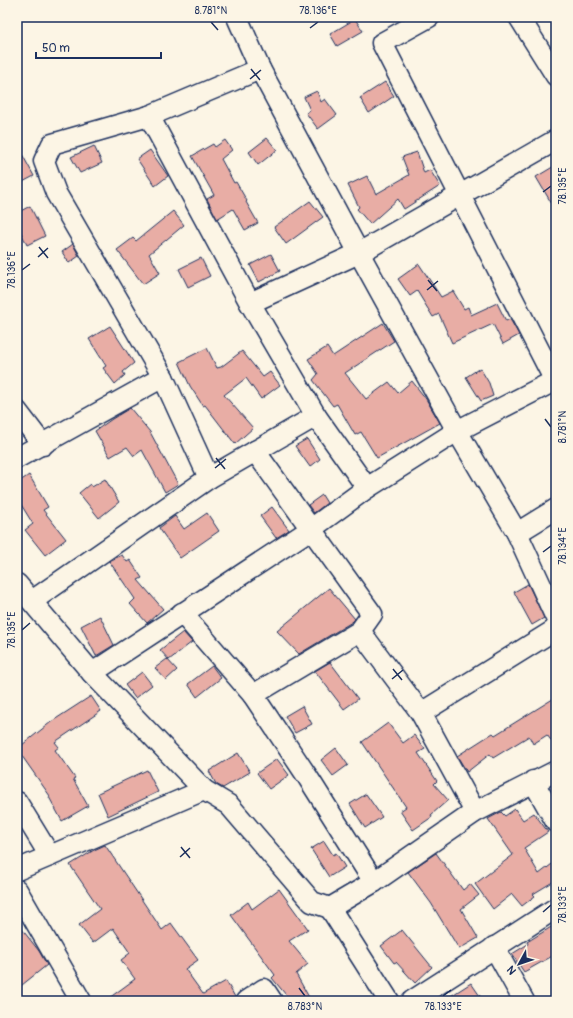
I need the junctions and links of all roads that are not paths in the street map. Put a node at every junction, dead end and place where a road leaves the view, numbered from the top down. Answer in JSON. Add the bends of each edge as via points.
{"nodes":[{"id":1,"x":237,"y":17,"type":"edge"},
{"id":2,"x":429,"y":17,"type":"edge"},
{"id":3,"x":519,"y":17,"type":"edge"},
{"id":4,"x":260,"y":69,"type":"junction"},
{"id":5,"x":556,"y":76,"type":"edge"},
{"id":6,"x":149,"y":116,"type":"junction"},
{"id":7,"x":556,"y":140,"type":"edge"},
{"id":8,"x":461,"y":195,"type":"junction"},
{"id":9,"x":359,"y":253,"type":"junction"},
{"id":10,"x":250,"y":304,"type":"junction"},
{"id":11,"x":163,"y":377,"type":"junction"},
{"id":12,"x":556,"y":381,"type":"edge"},
{"id":13,"x":17,"y":411,"type":"edge"},
{"id":14,"x":316,"y":416,"type":"junction"},
{"id":15,"x":457,"y":431,"type":"junction"},
{"id":16,"x":43,"y":445,"type":"junction"},
{"id":17,"x":254,"y":450,"type":"junction"},
{"id":18,"x":17,"y":458,"type":"edge"},
{"id":19,"x":209,"y":478,"type":"junction"},
{"id":20,"x":366,"y":488,"type":"junction"},
{"id":21,"x":556,"y":509,"type":"edge"},
{"id":22,"x":311,"y":529,"type":"junction"},
{"id":23,"x":517,"y":533,"type":"junction"},
{"id":24,"x":17,"y":584,"type":"edge"},
{"id":25,"x":32,"y":601,"type":"junction"},
{"id":26,"x":182,"y":613,"type":"junction"},
{"id":27,"x":556,"y":618,"type":"edge"},
{"id":28,"x":556,"y":629,"type":"edge"},
{"id":29,"x":360,"y":632,"type":"junction"},
{"id":30,"x":92,"y":673,"type":"junction"},
{"id":31,"x":253,"y":695,"type":"junction"},
{"id":32,"x":421,"y":713,"type":"junction"},
{"id":33,"x":556,"y":771,"type":"edge"},
{"id":34,"x":533,"y":781,"type":"junction"},
{"id":35,"x":204,"y":790,"type":"junction"},
{"id":36,"x":17,"y":802,"type":"edge"},
{"id":37,"x":475,"y":812,"type":"junction"},
{"id":38,"x":556,"y":822,"type":"edge"},
{"id":39,"x":50,"y":856,"type":"junction"},
{"id":40,"x":17,"y":870,"type":"edge"},
{"id":41,"x":374,"y":882,"type":"junction"},
{"id":42,"x":17,"y":890,"type":"edge"},
{"id":43,"x":330,"y":908,"type":"junction"},
{"id":44,"x":556,"y":908,"type":"edge"},
{"id":45,"x":494,"y":948,"type":"junction"},
{"id":46,"x":80,"y":1001,"type":"edge"},
{"id":47,"x":246,"y":1001,"type":"edge"},
{"id":48,"x":272,"y":1001,"type":"edge"},
{"id":49,"x":389,"y":1001,"type":"edge"},
{"id":50,"x":412,"y":1001,"type":"edge"},
{"id":51,"x":524,"y":1001,"type":"edge"}],
"edges":[{"from":1,"to":4,"type":"street"},
{"from":2,"to":8,"type":"street","via":[[382,43]]},
{"from":3,"to":5,"type":"street"},
{"from":4,"to":6,"type":"street"},
{"from":4,"to":9,"type":"street"},
{"from":6,"to":10,"type":"street"},
{"from":6,"to":11,"type":"street","via":[[52,144],[44,161],[56,194]]},
{"from":7,"to":8,"type":"street"},
{"from":8,"to":9,"type":"street"},
{"from":8,"to":12,"type":"street"},
{"from":9,"to":10,"type":"street"},
{"from":9,"to":15,"type":"street"},
{"from":10,"to":14,"type":"street"},
{"from":11,"to":16,"type":"street"},
{"from":11,"to":19,"type":"street"},
{"from":12,"to":15,"type":"street"},
{"from":13,"to":16,"type":"street"},
{"from":14,"to":17,"type":"street"},
{"from":14,"to":20,"type":"street"},
{"from":15,"to":20,"type":"street"},
{"from":15,"to":23,"type":"street"},
{"from":16,"to":18,"type":"street"},
{"from":17,"to":19,"type":"street"},
{"from":17,"to":22,"type":"street"},
{"from":19,"to":25,"type":"street"},
{"from":20,"to":22,"type":"street"},
{"from":21,"to":23,"type":"street"},
{"from":22,"to":26,"type":"street"},
{"from":22,"to":29,"type":"street","via":[[372,614]]},
{"from":23,"to":27,"type":"street"},
{"from":24,"to":25,"type":"street"},
{"from":25,"to":30,"type":"street"},
{"from":26,"to":30,"type":"street"},
{"from":26,"to":31,"type":"street"},
{"from":28,"to":32,"type":"street"},
{"from":29,"to":31,"type":"street"},
{"from":29,"to":32,"type":"street"},
{"from":30,"to":35,"type":"street"},
{"from":31,"to":41,"type":"street"},
{"from":32,"to":37,"type":"street"},
{"from":33,"to":34,"type":"street"},
{"from":34,"to":37,"type":"street"},
{"from":34,"to":38,"type":"street"},
{"from":35,"to":39,"type":"street"},
{"from":35,"to":43,"type":"street","via":[[229,805],[312,902]]},
{"from":36,"to":39,"type":"street"},
{"from":37,"to":41,"type":"street"},
{"from":39,"to":40,"type":"street"},
{"from":41,"to":43,"type":"street"},
{"from":42,"to":46,"type":"street"},
{"from":43,"to":49,"type":"street"},
{"from":44,"to":45,"type":"street"},
{"from":45,"to":50,"type":"street"},
{"from":45,"to":51,"type":"street"},
{"from":47,"to":48,"type":"street","via":[[264,988]]}]}
